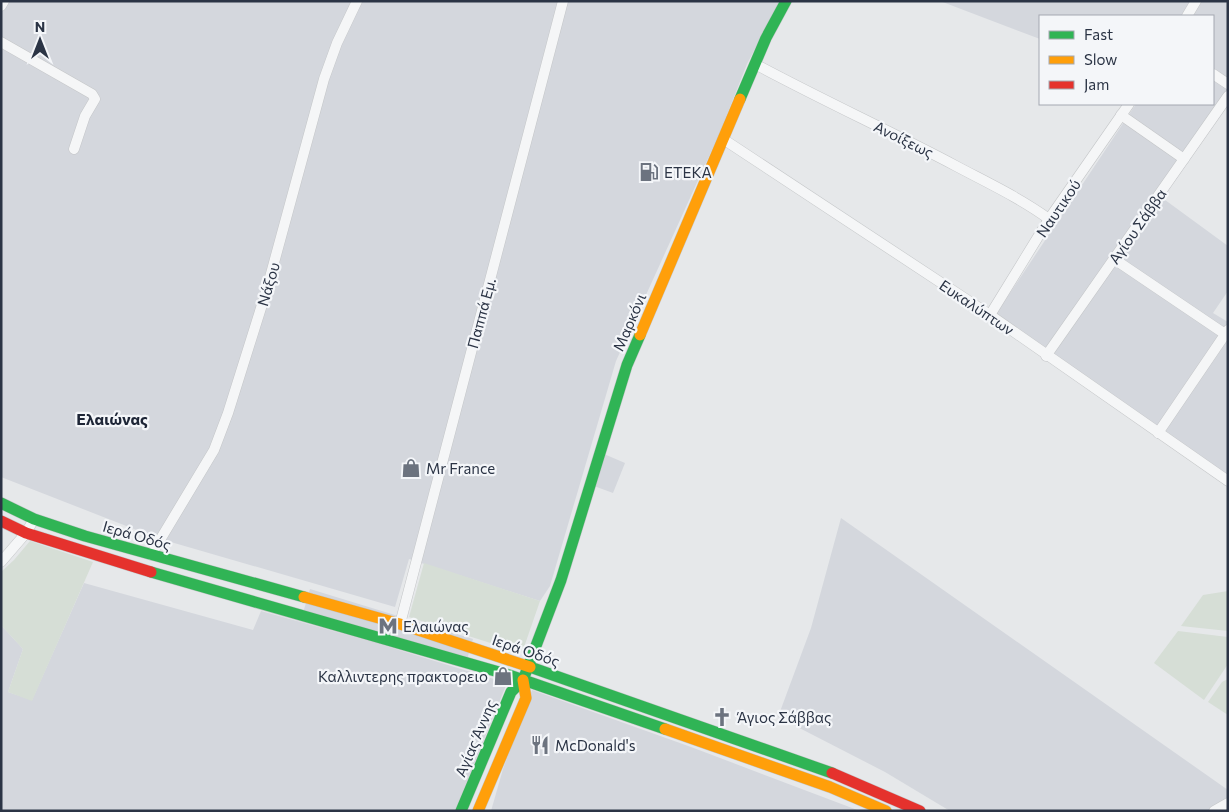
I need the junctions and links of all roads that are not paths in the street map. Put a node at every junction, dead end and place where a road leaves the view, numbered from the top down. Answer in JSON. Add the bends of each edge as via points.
{"nodes":[{"id":1,"x":4,"y":1,"type":"edge"},
{"id":2,"x":357,"y":1,"type":"edge"},
{"id":3,"x":562,"y":1,"type":"edge"},
{"id":4,"x":786,"y":1,"type":"edge"},
{"id":5,"x":1196,"y":1,"type":"edge"},
{"id":6,"x":1,"y":6,"type":"edge"},
{"id":7,"x":1188,"y":15,"type":"edge"},
{"id":8,"x":1,"y":42,"type":"edge"},
{"id":9,"x":755,"y":64,"type":"junction"},
{"id":10,"x":1214,"y":75,"type":"edge"},
{"id":11,"x":1228,"y":84,"type":"edge"},
{"id":12,"x":1228,"y":96,"type":"edge"},
{"id":13,"x":1128,"y":105,"type":"edge"},
{"id":14,"x":1121,"y":115,"type":"junction"},
{"id":15,"x":723,"y":139,"type":"junction"},
{"id":16,"x":74,"y":149,"type":"dead end"},
{"id":17,"x":1184,"y":159,"type":"junction"},
{"id":18,"x":1049,"y":219,"type":"junction"},
{"id":19,"x":1114,"y":259,"type":"junction"},
{"id":20,"x":990,"y":315,"type":"junction"},
{"id":21,"x":1226,"y":332,"type":"edge"},
{"id":22,"x":1046,"y":356,"type":"junction"},
{"id":23,"x":1158,"y":433,"type":"junction"},
{"id":24,"x":1228,"y":482,"type":"edge"},
{"id":25,"x":1,"y":503,"type":"edge"},
{"id":26,"x":34,"y":519,"type":"junction"},
{"id":27,"x":1,"y":521,"type":"edge"},
{"id":28,"x":26,"y":533,"type":"junction"},
{"id":29,"x":151,"y":555,"type":"junction"},
{"id":30,"x":1,"y":562,"type":"edge"},
{"id":31,"x":400,"y":624,"type":"junction"},
{"id":32,"x":528,"y":666,"type":"junction"},
{"id":33,"x":523,"y":680,"type":"junction"},
{"id":34,"x":1228,"y":803,"type":"edge"},
{"id":35,"x":461,"y":811,"type":"edge"},
{"id":36,"x":478,"y":811,"type":"edge"},
{"id":37,"x":886,"y":811,"type":"edge"},
{"id":38,"x":920,"y":811,"type":"edge"},
{"id":39,"x":1214,"y":811,"type":"edge"}],
"edges":[{"from":1,"to":6,"type":"street"},
{"from":2,"to":29,"type":"street","name":"Νάξου","via":[[324,79],[268,284],[228,413],[214,450]]},
{"from":3,"to":31,"type":"street","name":"Παππά Εμ."},
{"from":4,"to":9,"type":"main road","name":"Μαρκόνι"},
{"from":5,"to":7,"type":"street"},
{"from":8,"to":16,"type":"street","via":[[92,94],[95,99],[85,116]]},
{"from":9,"to":15,"type":"main road","name":"Μαρκόνι"},
{"from":9,"to":18,"type":"street","name":"Ανοίξεως","via":[[1028,204]]},
{"from":10,"to":11,"type":"street"},
{"from":12,"to":17,"type":"street","name":"Αγίου Σάββα"},
{"from":13,"to":14,"type":"street","name":"Ναυτικού"},
{"from":14,"to":17,"type":"street"},
{"from":14,"to":18,"type":"street","name":"Ναυτικού"},
{"from":15,"to":20,"type":"street","name":"Ευκαλύπτων"},
{"from":15,"to":32,"type":"main road","name":"Μαρκόνι","via":[[627,366],[561,580]]},
{"from":17,"to":19,"type":"street","name":"Αγίου Σάββα"},
{"from":18,"to":20,"type":"street","name":"Ναυτικού"},
{"from":19,"to":21,"type":"street"},
{"from":19,"to":22,"type":"street","name":"Αγίου Σάββα"},
{"from":20,"to":22,"type":"street","name":"Ευκαλύπτων"},
{"from":21,"to":23,"type":"street"},
{"from":22,"to":23,"type":"street","name":"Ευκαλύπτων"},
{"from":23,"to":24,"type":"street","name":"Ευκαλύπτων"},
{"from":25,"to":26,"type":"main road","name":"Ιερά Οδός"},
{"from":26,"to":28,"type":"street"},
{"from":26,"to":29,"type":"main road","name":"Ιερά Οδός"},
{"from":27,"to":28,"type":"main road","name":"Ιερά Οδός"},
{"from":28,"to":30,"type":"street"},
{"from":28,"to":33,"type":"main road","name":"Ιερά Οδός","via":[[111,561]]},
{"from":29,"to":31,"type":"main road","name":"Ιερά Οδός"},
{"from":31,"to":32,"type":"main road","name":"Ιερά Οδός"},
{"from":32,"to":33,"type":"main road","name":"Αγίας Άννης"},
{"from":32,"to":38,"type":"main road","name":"Ιερά Οδός","via":[[836,774]]},
{"from":33,"to":35,"type":"main road","name":"Αγίας Άννης","via":[[510,692]]},
{"from":33,"to":36,"type":"main road","name":"Αγίας Άννης","via":[[526,698]]},
{"from":33,"to":37,"type":"main road","name":"Ιερά Οδός","via":[[830,788]]},
{"from":34,"to":39,"type":"street"}]}
